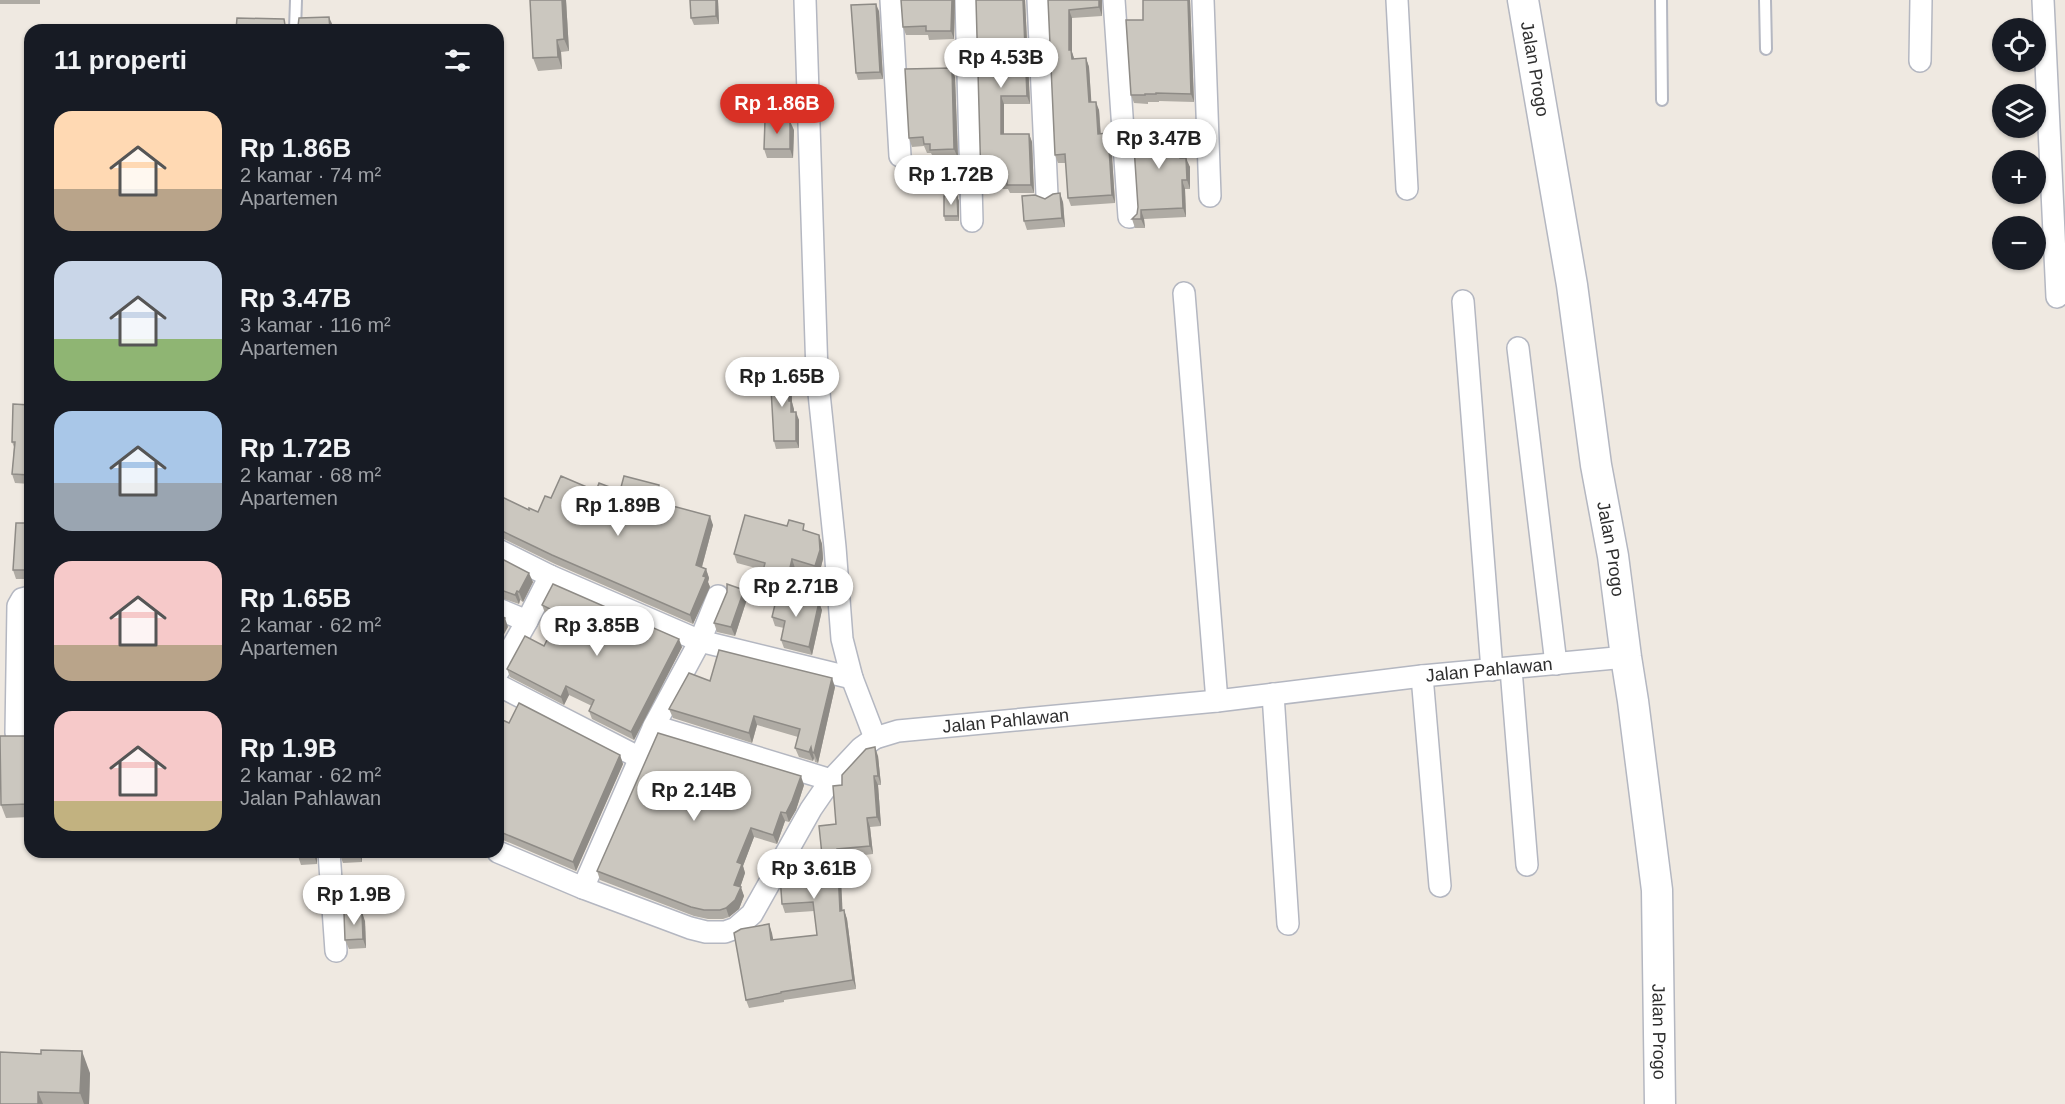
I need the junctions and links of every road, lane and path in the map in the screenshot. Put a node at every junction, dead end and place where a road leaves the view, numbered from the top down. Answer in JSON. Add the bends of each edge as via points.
{"nodes":[{"id":1,"x":296,"y":0,"type":"edge"},
{"id":2,"x":805,"y":0,"type":"edge"},
{"id":3,"x":891,"y":0,"type":"edge"},
{"id":4,"x":966,"y":0,"type":"edge"},
{"id":5,"x":1038,"y":0,"type":"edge"},
{"id":6,"x":1114,"y":0,"type":"edge"},
{"id":7,"x":1203,"y":0,"type":"edge"},
{"id":8,"x":1396,"y":0,"type":"edge"},
{"id":9,"x":1523,"y":0,"type":"edge"},
{"id":10,"x":1661,"y":0,"type":"edge"},
{"id":11,"x":1765,"y":0,"type":"edge"},
{"id":12,"x":1921,"y":0,"type":"edge"},
{"id":13,"x":2043,"y":0,"type":"edge"},
{"id":14,"x":296,"y":24,"type":"edge"},
{"id":15,"x":1766,"y":49,"type":"dead end"},
{"id":16,"x":1920,"y":61,"type":"dead end"},
{"id":17,"x":1662,"y":100,"type":"dead end"},
{"id":18,"x":900,"y":156,"type":"dead end"},
{"id":19,"x":1407,"y":189,"type":"dead end"},
{"id":20,"x":1047,"y":195,"type":"edge"},
{"id":21,"x":1210,"y":196,"type":"dead end"},
{"id":22,"x":1128,"y":217,"type":"dead end"},
{"id":23,"x":972,"y":221,"type":"dead end"},
{"id":24,"x":1184,"y":293,"type":"dead end"},
{"id":25,"x":2057,"y":297,"type":"dead end"},
{"id":26,"x":1463,"y":301,"type":"dead end"},
{"id":27,"x":1518,"y":348,"type":"dead end"},
{"id":28,"x":504,"y":553,"type":"edge"},
{"id":29,"x":550,"y":576,"type":"junction"},
{"id":30,"x":718,"y":596,"type":"dead end"},
{"id":31,"x":24,"y":598,"type":"edge"},
{"id":32,"x":504,"y":611,"type":"edge"},
{"id":33,"x":527,"y":621,"type":"junction"},
{"id":34,"x":699,"y":641,"type":"junction"},
{"id":35,"x":1626,"y":657,"type":"junction"},
{"id":36,"x":504,"y":661,"type":"edge"},
{"id":37,"x":1557,"y":664,"type":"junction"},
{"id":38,"x":1502,"y":670,"type":"junction"},
{"id":39,"x":1422,"y":676,"type":"junction"},
{"id":40,"x":852,"y":678,"type":"junction"},
{"id":41,"x":504,"y":688,"type":"edge"},
{"id":42,"x":1273,"y":694,"type":"junction"},
{"id":43,"x":1217,"y":701,"type":"junction"},
{"id":44,"x":654,"y":726,"type":"junction"},
{"id":45,"x":15,"y":733,"type":"edge"},
{"id":46,"x":875,"y":738,"type":"junction"},
{"id":47,"x":640,"y":758,"type":"junction"},
{"id":48,"x":831,"y":780,"type":"junction"},
{"id":49,"x":504,"y":855,"type":"edge"},
{"id":50,"x":329,"y":858,"type":"edge"},
{"id":51,"x":1527,"y":865,"type":"dead end"},
{"id":52,"x":1440,"y":886,"type":"dead end"},
{"id":53,"x":583,"y":888,"type":"junction"},
{"id":54,"x":1288,"y":924,"type":"dead end"},
{"id":55,"x":336,"y":951,"type":"dead end"},
{"id":56,"x":1660,"y":1104,"type":"edge"}],
"edges":[{"from":1,"to":14,"type":"lane"},
{"from":2,"to":40,"type":"street","via":[[817,374],[842,639]]},
{"from":3,"to":18,"type":"street"},
{"from":4,"to":23,"type":"street"},
{"from":5,"to":20,"type":"street"},
{"from":6,"to":22,"type":"street"},
{"from":7,"to":21,"type":"street"},
{"from":8,"to":19,"type":"street"},
{"from":9,"to":35,"type":"street","name":"Jalan Progo","via":[[1572,285]]},
{"from":10,"to":17,"type":"lane"},
{"from":11,"to":15,"type":"lane"},
{"from":12,"to":16,"type":"street"},
{"from":13,"to":25,"type":"street"},
{"from":24,"to":43,"type":"street"},
{"from":26,"to":38,"type":"street"},
{"from":27,"to":37,"type":"street"},
{"from":28,"to":29,"type":"street"},
{"from":29,"to":33,"type":"street"},
{"from":29,"to":34,"type":"street"},
{"from":30,"to":34,"type":"street"},
{"from":31,"to":45,"type":"street","via":[[18,606]]},
{"from":32,"to":33,"type":"street"},
{"from":33,"to":36,"type":"street"},
{"from":34,"to":40,"type":"street"},
{"from":34,"to":44,"type":"street"},
{"from":35,"to":37,"type":"street","name":"Jalan Pahlawan"},
{"from":35,"to":56,"type":"street","name":"Jalan Progo","via":[[1657,890]]},
{"from":37,"to":38,"type":"street","name":"Jalan Pahlawan"},
{"from":38,"to":39,"type":"street","name":"Jalan Pahlawan"},
{"from":38,"to":51,"type":"street"},
{"from":39,"to":42,"type":"street","name":"Jalan Pahlawan"},
{"from":39,"to":52,"type":"street"},
{"from":40,"to":46,"type":"street"},
{"from":41,"to":47,"type":"street"},
{"from":42,"to":43,"type":"street","name":"Jalan Pahlawan"},
{"from":42,"to":54,"type":"street"},
{"from":43,"to":46,"type":"street","name":"Jalan Pahlawan","via":[[898,731]]},
{"from":44,"to":47,"type":"street"},
{"from":44,"to":48,"type":"street"},
{"from":46,"to":48,"type":"street","name":"Jalan Pahlawan"},
{"from":47,"to":53,"type":"street"},
{"from":48,"to":53,"type":"street","name":"Jalan Pahlawan","via":[[752,914],[736,928],[717,933],[690,928]]},
{"from":49,"to":53,"type":"street","name":"Jalan Pahlawan"},
{"from":50,"to":55,"type":"street"}]}
